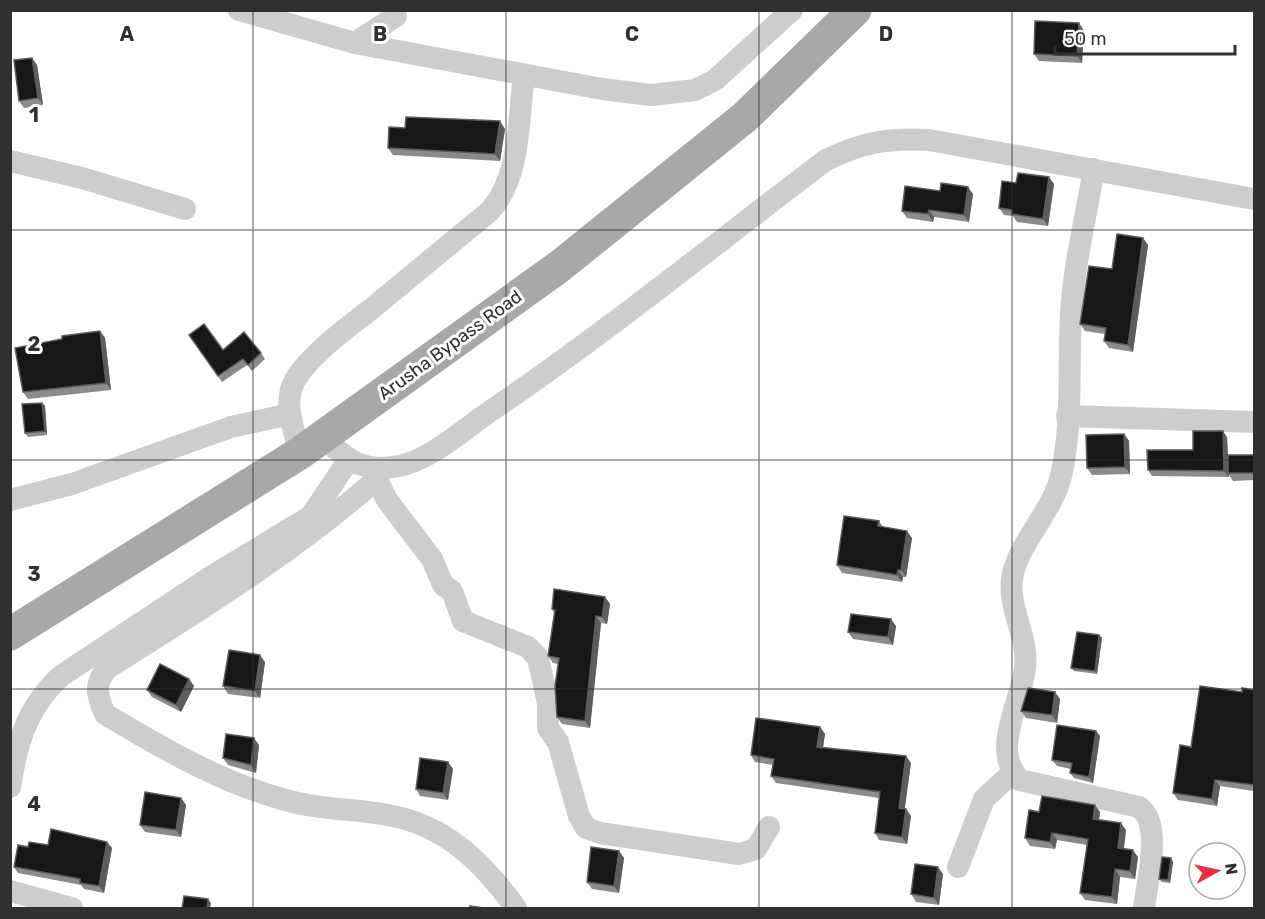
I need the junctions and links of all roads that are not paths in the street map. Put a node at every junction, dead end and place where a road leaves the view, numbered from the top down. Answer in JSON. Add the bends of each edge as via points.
{"nodes":[{"id":1,"x":239,"y":10,"type":"edge"},
{"id":2,"x":394,"y":10,"type":"edge"},
{"id":3,"x":792,"y":10,"type":"edge"},
{"id":4,"x":855,"y":10,"type":"edge"},
{"id":5,"x":355,"y":43,"type":"junction"},
{"id":6,"x":524,"y":75,"type":"junction"},
{"id":7,"x":10,"y":161,"type":"edge"},
{"id":8,"x":1094,"y":169,"type":"junction"},
{"id":9,"x":1254,"y":199,"type":"edge"},
{"id":10,"x":185,"y":209,"type":"dead end"},
{"id":11,"x":290,"y":414,"type":"junction"},
{"id":12,"x":1067,"y":416,"type":"junction"},
{"id":13,"x":1254,"y":422,"type":"edge"},
{"id":14,"x":311,"y":445,"type":"junction"},
{"id":15,"x":348,"y":461,"type":"junction"},
{"id":16,"x":374,"y":473,"type":"junction"},
{"id":17,"x":10,"y":500,"type":"edge"},
{"id":18,"x":10,"y":634,"type":"edge"},
{"id":19,"x":1012,"y":773,"type":"junction"},
{"id":20,"x":10,"y":787,"type":"edge"},
{"id":21,"x":769,"y":827,"type":"dead end"},
{"id":22,"x":958,"y":867,"type":"dead end"},
{"id":23,"x":10,"y":891,"type":"edge"},
{"id":24,"x":72,"y":909,"type":"edge"},
{"id":25,"x":516,"y":909,"type":"edge"},
{"id":26,"x":1144,"y":909,"type":"edge"}],
"edges":[{"from":1,"to":5,"type":"street"},
{"from":2,"to":5,"type":"street","via":[[396,16]]},
{"from":3,"to":6,"type":"street","via":[[715,80],[695,90],[651,95]]},
{"from":4,"to":14,"type":"main road","name":"Arusha Bypass Road","via":[[745,117],[569,259]]},
{"from":5,"to":6,"type":"street"},
{"from":6,"to":11,"type":"street","via":[[511,175],[502,197],[490,212],[342,332],[307,366],[294,382]]},
{"from":7,"to":10,"type":"street"},
{"from":8,"to":9,"type":"street"},
{"from":8,"to":12,"type":"street","via":[[1071,310]]},
{"from":8,"to":16,"type":"street","via":[[929,140],[874,141],[851,148],[826,160],[543,375],[429,453]]},
{"from":11,"to":14,"type":"street"},
{"from":11,"to":17,"type":"street","via":[[240,424],[72,484]]},
{"from":12,"to":13,"type":"street"},
{"from":12,"to":19,"type":"street","via":[[1061,478],[1012,579],[1026,658],[1006,746]]},
{"from":14,"to":15,"type":"street"},
{"from":14,"to":18,"type":"main road","name":"Arusha Bypass Road"},
{"from":15,"to":16,"type":"street"},
{"from":15,"to":20,"type":"street","via":[[311,516],[212,576],[62,676],[43,693],[22,735]]},
{"from":16,"to":21,"type":"street","via":[[387,500],[432,560],[443,585],[452,591],[464,621],[528,647],[538,658],[548,703],[548,728],[558,742],[586,828],[739,854],[756,849]]},
{"from":16,"to":25,"type":"street","via":[[334,517],[246,581],[108,668],[99,676],[99,700],[105,714],[187,762],[231,781],[294,802],[389,815],[424,824],[449,837],[484,870]]},
{"from":19,"to":22,"type":"street","via":[[984,799]]},
{"from":19,"to":26,"type":"street","via":[[1020,780],[1147,812],[1153,832]]},
{"from":23,"to":24,"type":"street"}]}
